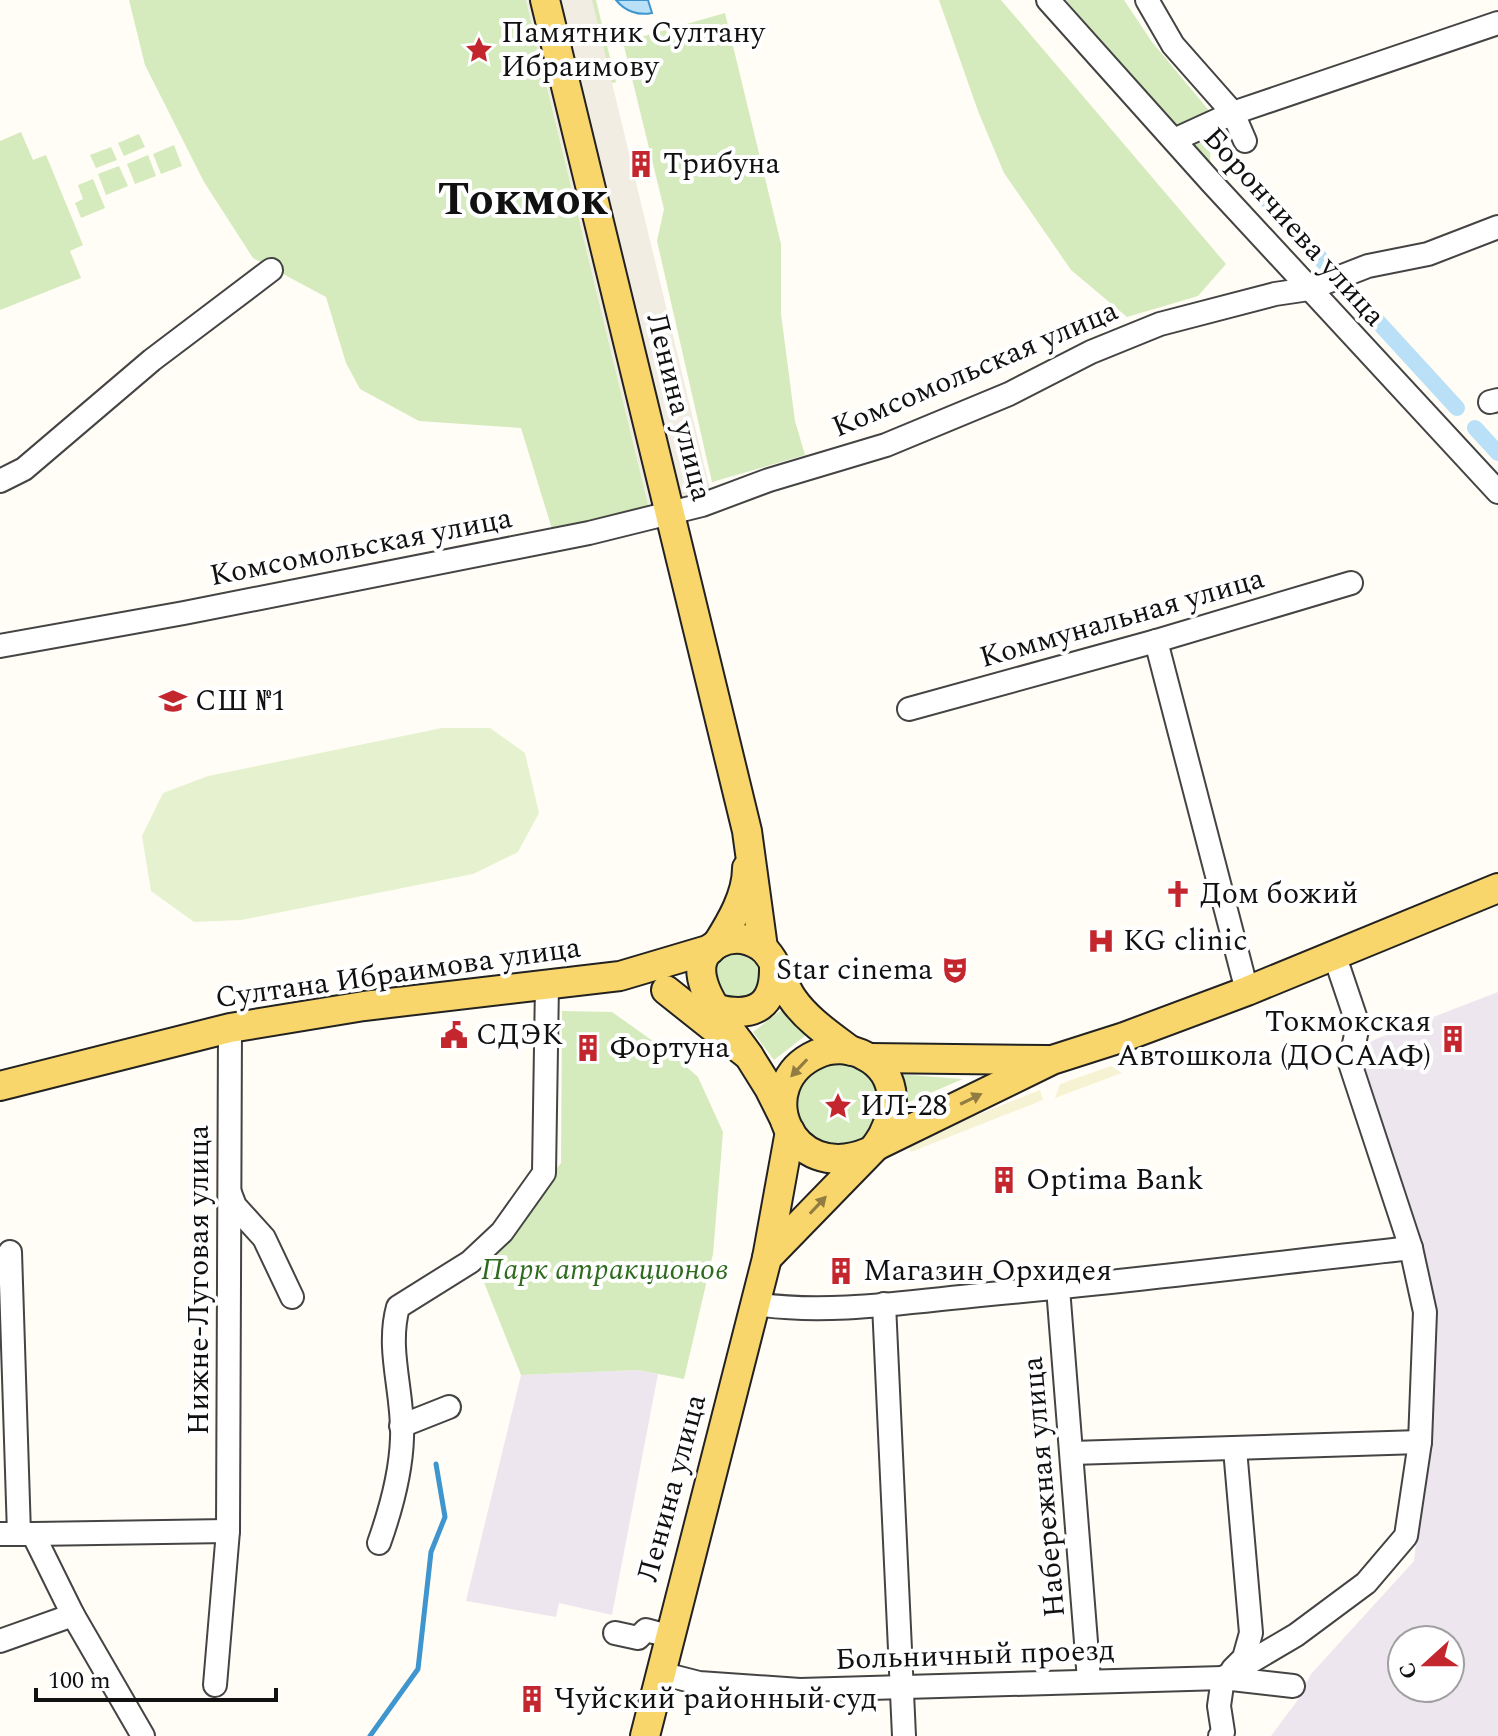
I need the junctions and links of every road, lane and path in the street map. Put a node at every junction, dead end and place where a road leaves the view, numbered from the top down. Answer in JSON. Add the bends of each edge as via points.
{"nodes":[{"id":1,"x":545,"y":0,"type":"edge"},
{"id":2,"x":1048,"y":0,"type":"edge"},
{"id":3,"x":1147,"y":0,"type":"edge"},
{"id":4,"x":1498,"y":23,"type":"edge"},
{"id":5,"x":1233,"y":113,"type":"junction"},
{"id":6,"x":1174,"y":140,"type":"junction"},
{"id":7,"x":1245,"y":141,"type":"dead end"},
{"id":8,"x":1498,"y":227,"type":"edge"},
{"id":9,"x":271,"y":270,"type":"dead end"},
{"id":10,"x":1309,"y":289,"type":"junction"},
{"id":11,"x":0,"y":481,"type":"edge"},
{"id":12,"x":1498,"y":492,"type":"edge"},
{"id":13,"x":670,"y":512,"type":"junction"},
{"id":14,"x":1351,"y":583,"type":"dead end"},
{"id":15,"x":1156,"y":641,"type":"junction"},
{"id":16,"x":0,"y":646,"type":"edge"},
{"id":17,"x":909,"y":709,"type":"dead end"},
{"id":18,"x":747,"y":831,"type":"junction"},
{"id":19,"x":1498,"y":888,"type":"edge"},
{"id":20,"x":720,"y":938,"type":"junction"},
{"id":21,"x":1334,"y":954,"type":"junction"},
{"id":22,"x":768,"y":957,"type":"junction"},
{"id":23,"x":666,"y":976,"type":"junction"},
{"id":24,"x":547,"y":984,"type":"junction"},
{"id":25,"x":1247,"y":991,"type":"junction"},
{"id":26,"x":714,"y":1006,"type":"junction"},
{"id":27,"x":230,"y":1028,"type":"junction"},
{"id":28,"x":860,"y":1054,"type":"junction"},
{"id":29,"x":749,"y":1056,"type":"junction"},
{"id":30,"x":1052,"y":1060,"type":"junction"},
{"id":31,"x":0,"y":1086,"type":"edge"},
{"id":32,"x":769,"y":1088,"type":"junction"},
{"id":33,"x":788,"y":1127,"type":"junction"},
{"id":34,"x":872,"y":1149,"type":"junction"},
{"id":35,"x":229,"y":1189,"type":"junction"},
{"id":36,"x":774,"y":1222,"type":"junction"},
{"id":37,"x":1411,"y":1248,"type":"junction"},
{"id":38,"x":10,"y":1252,"type":"dead end"},
{"id":39,"x":767,"y":1258,"type":"junction"},
{"id":40,"x":1058,"y":1288,"type":"junction"},
{"id":41,"x":292,"y":1297,"type":"dead end"},
{"id":42,"x":755,"y":1304,"type":"junction"},
{"id":43,"x":884,"y":1304,"type":"junction"},
{"id":44,"x":449,"y":1407,"type":"dead end"},
{"id":45,"x":401,"y":1426,"type":"junction"},
{"id":46,"x":1420,"y":1442,"type":"junction"},
{"id":47,"x":1235,"y":1449,"type":"junction"},
{"id":48,"x":1072,"y":1453,"type":"junction"},
{"id":49,"x":228,"y":1531,"type":"junction"},
{"id":50,"x":17,"y":1534,"type":"edge"},
{"id":51,"x":379,"y":1543,"type":"dead end"},
{"id":52,"x":73,"y":1615,"type":"junction"},
{"id":53,"x":615,"y":1633,"type":"dead end"},
{"id":54,"x":668,"y":1636,"type":"junction"},
{"id":55,"x":0,"y":1641,"type":"edge"},
{"id":56,"x":660,"y":1673,"type":"junction"},
{"id":57,"x":1223,"y":1678,"type":"junction"},
{"id":58,"x":1089,"y":1680,"type":"junction"},
{"id":59,"x":215,"y":1685,"type":"dead end"},
{"id":60,"x":1293,"y":1686,"type":"dead end"},
{"id":61,"x":903,"y":1688,"type":"junction"},
{"id":62,"x":143,"y":1736,"type":"edge"},
{"id":63,"x":645,"y":1736,"type":"edge"},
{"id":64,"x":904,"y":1736,"type":"edge"},
{"id":65,"x":1220,"y":1736,"type":"edge"}],
"edges":[{"from":1,"to":13,"type":"main road","name":"Ленина улица"},
{"from":2,"to":6,"type":"street","name":"Борончиева улица"},
{"from":3,"to":5,"type":"street","name":"Борончиева улица","via":[[1173,45]]},
{"from":4,"to":5,"type":"street"},
{"from":5,"to":6,"type":"street"},
{"from":5,"to":7,"type":"street","name":"Борончиева улица"},
{"from":6,"to":10,"type":"street","name":"Борончиева улица"},
{"from":8,"to":10,"type":"street","name":"Комсомольская улица"},
{"from":9,"to":11,"type":"street","via":[[152,360],[24,469]]},
{"from":10,"to":12,"type":"street","name":"Борончиева улица"},
{"from":10,"to":13,"type":"street","name":"Комсомольская улица","via":[[1160,324],[886,445]]},
{"from":13,"to":16,"type":"street","name":"Комсомольская улица","via":[[589,533]]},
{"from":13,"to":18,"type":"main road","name":"Ленина улица"},
{"from":14,"to":15,"type":"street","name":"Коммунальная улица"},
{"from":15,"to":17,"type":"street","name":"Коммунальная улица"},
{"from":15,"to":25,"type":"street"},
{"from":18,"to":20,"type":"main road","via":[[747,880]]},
{"from":18,"to":22,"type":"main road"},
{"from":19,"to":21,"type":"main road"},
{"from":20,"to":22,"type":"main road","via":[[745,938]]},
{"from":20,"to":23,"type":"main road","name":"Султана Ибраимова улица"},
{"from":20,"to":26,"type":"main road","via":[[701,964],[700,981]]},
{"from":21,"to":25,"type":"main road"},
{"from":21,"to":37,"type":"street","via":[[1358,1025],[1350,1063]]},
{"from":22,"to":26,"type":"main road","via":[[774,985],[767,1000],[737,1014]]},
{"from":22,"to":28,"type":"main road","via":[[793,1000],[817,1025]]},
{"from":23,"to":24,"type":"main road","name":"Султана Ибраимова улица"},
{"from":23,"to":26,"type":"main road"},
{"from":23,"to":29,"type":"main road"},
{"from":24,"to":27,"type":"main road","name":"Султана Ибраимова улица"},
{"from":24,"to":45,"type":"street","via":[[544,1173],[502,1232],[470,1262],[398,1307],[392,1330]]},
{"from":25,"to":30,"type":"main road"},
{"from":26,"to":29,"type":"main road"},
{"from":27,"to":31,"type":"main road","name":"Султана Ибраимова улица"},
{"from":27,"to":35,"type":"street","name":"Нижне-Луговая улица"},
{"from":28,"to":30,"type":"main road"},
{"from":28,"to":33,"type":"main road","one_way":true,"via":[[824,1051],[799,1065],[783,1093]]},
{"from":28,"to":34,"type":"main road","via":[[886,1077],[893,1101],[886,1132]]},
{"from":29,"to":32,"type":"main road"},
{"from":34,"to":30,"type":"main road","one_way":true},
{"from":32,"to":33,"type":"main road"},
{"from":32,"to":36,"type":"main road"},
{"from":33,"to":34,"type":"main road","via":[[810,1152],[831,1160]]},
{"from":33,"to":36,"type":"main road"},
{"from":39,"to":34,"type":"main road","one_way":true},
{"from":35,"to":41,"type":"street","via":[[235,1206],[264,1238]]},
{"from":35,"to":49,"type":"street","name":"Нижне-Луговая улица"},
{"from":36,"to":39,"type":"main road","name":"Ленина улица"},
{"from":37,"to":40,"type":"street"},
{"from":37,"to":46,"type":"street","via":[[1425,1312]]},
{"from":38,"to":50,"type":"street"},
{"from":39,"to":42,"type":"main road","name":"Ленина улица"},
{"from":40,"to":43,"type":"street"},
{"from":40,"to":48,"type":"street","name":"Набережная улица"},
{"from":42,"to":43,"type":"street"},
{"from":42,"to":54,"type":"main road","name":"Ленина улица"},
{"from":43,"to":61,"type":"street"},
{"from":44,"to":45,"type":"street"},
{"from":45,"to":51,"type":"street"},
{"from":46,"to":47,"type":"street"},
{"from":46,"to":57,"type":"street","via":[[1406,1536],[1366,1583],[1296,1635]]},
{"from":47,"to":48,"type":"street"},
{"from":47,"to":57,"type":"street","via":[[1251,1633],[1244,1658]]},
{"from":48,"to":58,"type":"street","name":"Набережная улица"},
{"from":49,"to":50,"type":"street"},
{"from":49,"to":59,"type":"street","name":"Нижне-Луговая улица"},
{"from":50,"to":52,"type":"street"},
{"from":52,"to":55,"type":"street"},
{"from":52,"to":62,"type":"street"},
{"from":53,"to":54,"type":"street","via":[[638,1638],[646,1630]]},
{"from":54,"to":56,"type":"main road","name":"Ленина улица"},
{"from":56,"to":61,"type":"street","name":"Больничный проезд","via":[[699,1683],[800,1690]]},
{"from":56,"to":63,"type":"main road","name":"Ленина улица"},
{"from":57,"to":58,"type":"street","name":"Больничный проезд"},
{"from":57,"to":60,"type":"street","name":"Больничный проезд"},
{"from":57,"to":65,"type":"street"},
{"from":58,"to":61,"type":"street","name":"Больничный проезд"},
{"from":61,"to":64,"type":"street"}]}
